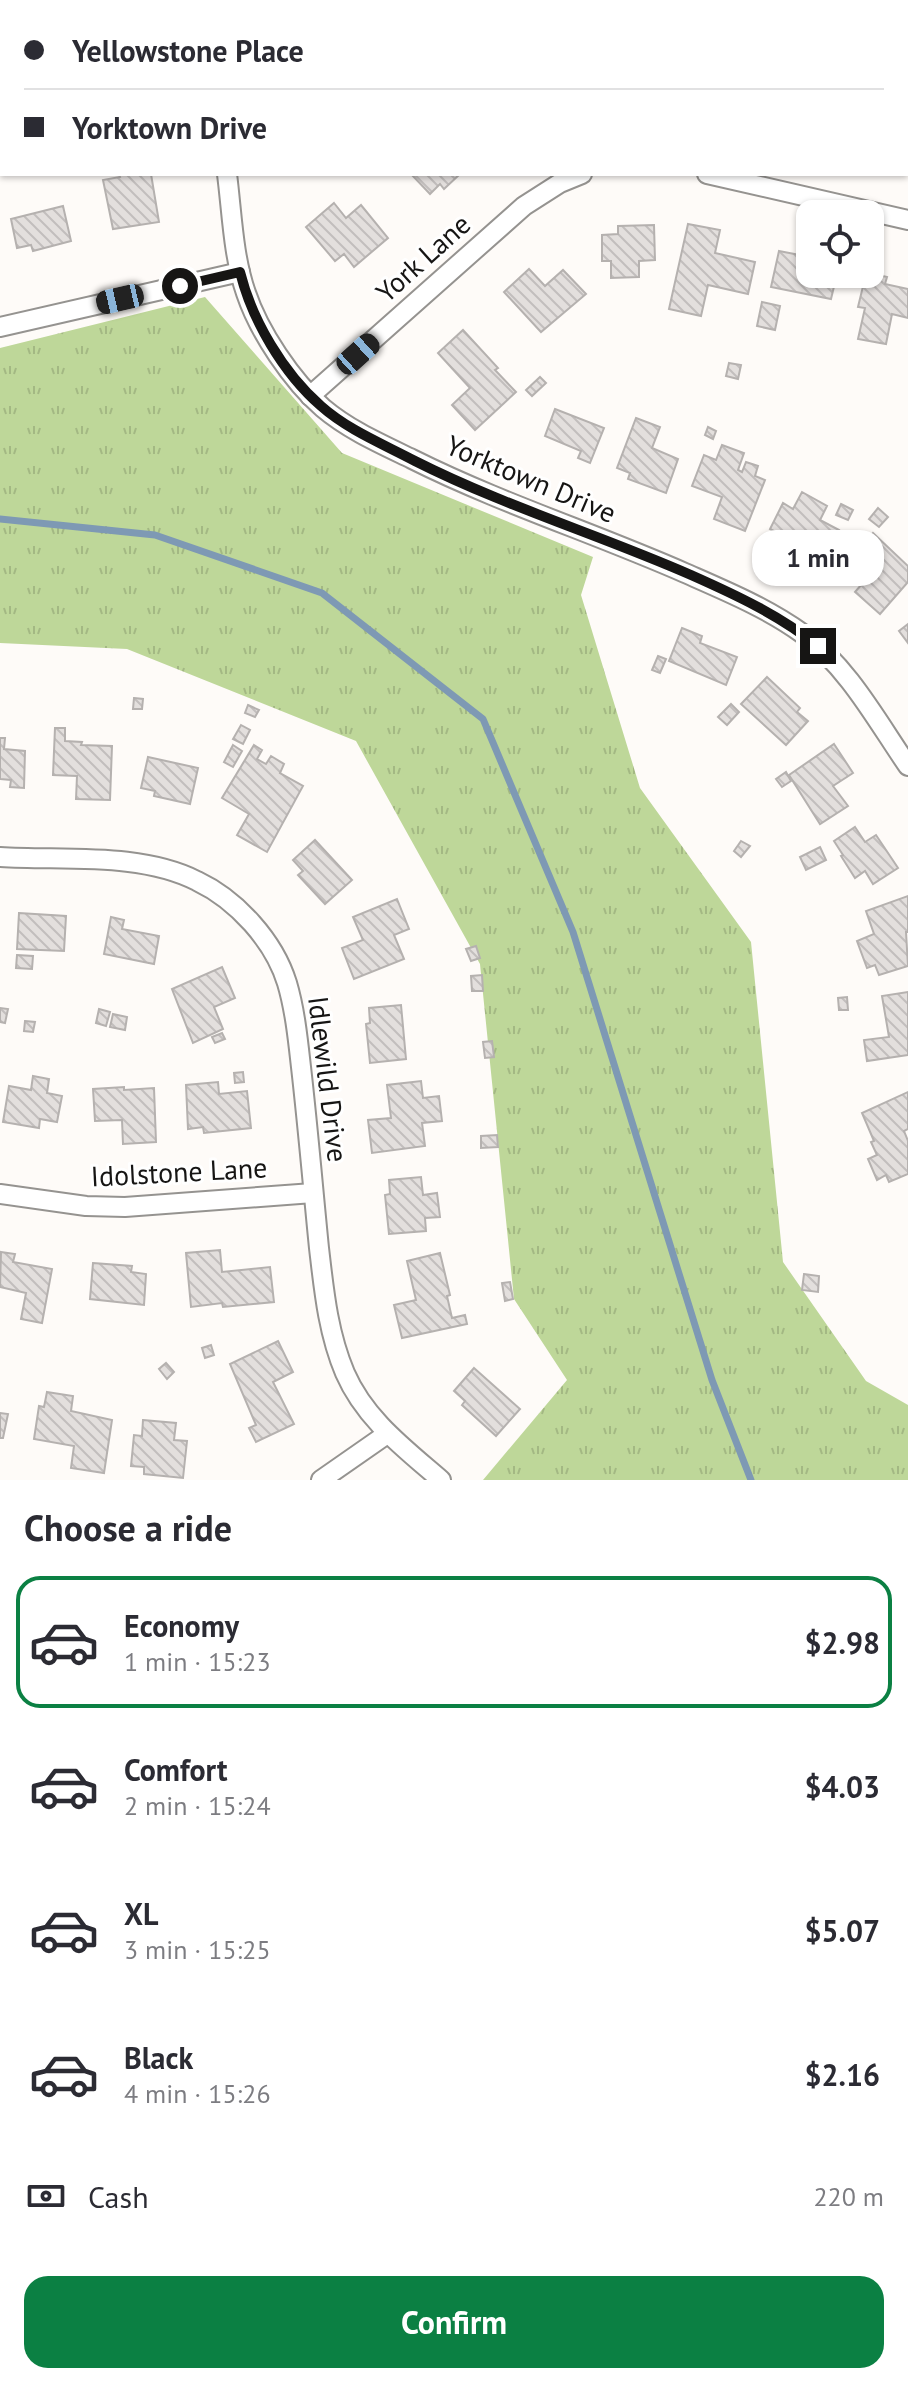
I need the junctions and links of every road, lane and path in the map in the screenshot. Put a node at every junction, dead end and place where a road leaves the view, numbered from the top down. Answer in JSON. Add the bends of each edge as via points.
{"nodes":[{"id":1,"x":227,"y":176,"type":"edge"},
{"id":2,"x":577,"y":176,"type":"edge"},
{"id":3,"x":716,"y":176,"type":"edge"},
{"id":4,"x":908,"y":220,"type":"edge"},
{"id":5,"x":240,"y":272,"type":"junction"},
{"id":6,"x":0,"y":327,"type":"edge"},
{"id":7,"x":310,"y":396,"type":"junction"},
{"id":8,"x":908,"y":766,"type":"edge"},
{"id":9,"x":0,"y":857,"type":"edge"},
{"id":10,"x":313,"y":1193,"type":"junction"},
{"id":11,"x":0,"y":1194,"type":"edge"},
{"id":12,"x":387,"y":1434,"type":"junction"},
{"id":13,"x":321,"y":1480,"type":"edge"},
{"id":14,"x":441,"y":1480,"type":"edge"}],
"edges":[{"from":1,"to":5,"type":"street","name":"Yorktown Drive"},
{"from":2,"to":7,"type":"street","name":"York Lane","via":[[524,206]]},
{"from":3,"to":4,"type":"street"},
{"from":5,"to":6,"type":"street"},
{"from":5,"to":7,"type":"street","name":"Yorktown Drive","via":[[261,327]]},
{"from":7,"to":8,"type":"street","name":"Yorktown Drive","via":[[353,429],[450,478],[744,598],[781,620],[834,663]]},
{"from":9,"to":10,"type":"street","name":"Idlewild Drive","via":[[149,865],[197,880],[243,915],[276,957],[287,983]]},
{"from":10,"to":11,"type":"street","name":"Idolstone Lane","via":[[125,1207]]},
{"from":10,"to":12,"type":"street","name":"Idlewild Drive","via":[[334,1343],[352,1386]]},
{"from":12,"to":13,"type":"street"},
{"from":12,"to":14,"type":"street","name":"Idlewild Drive"}]}
